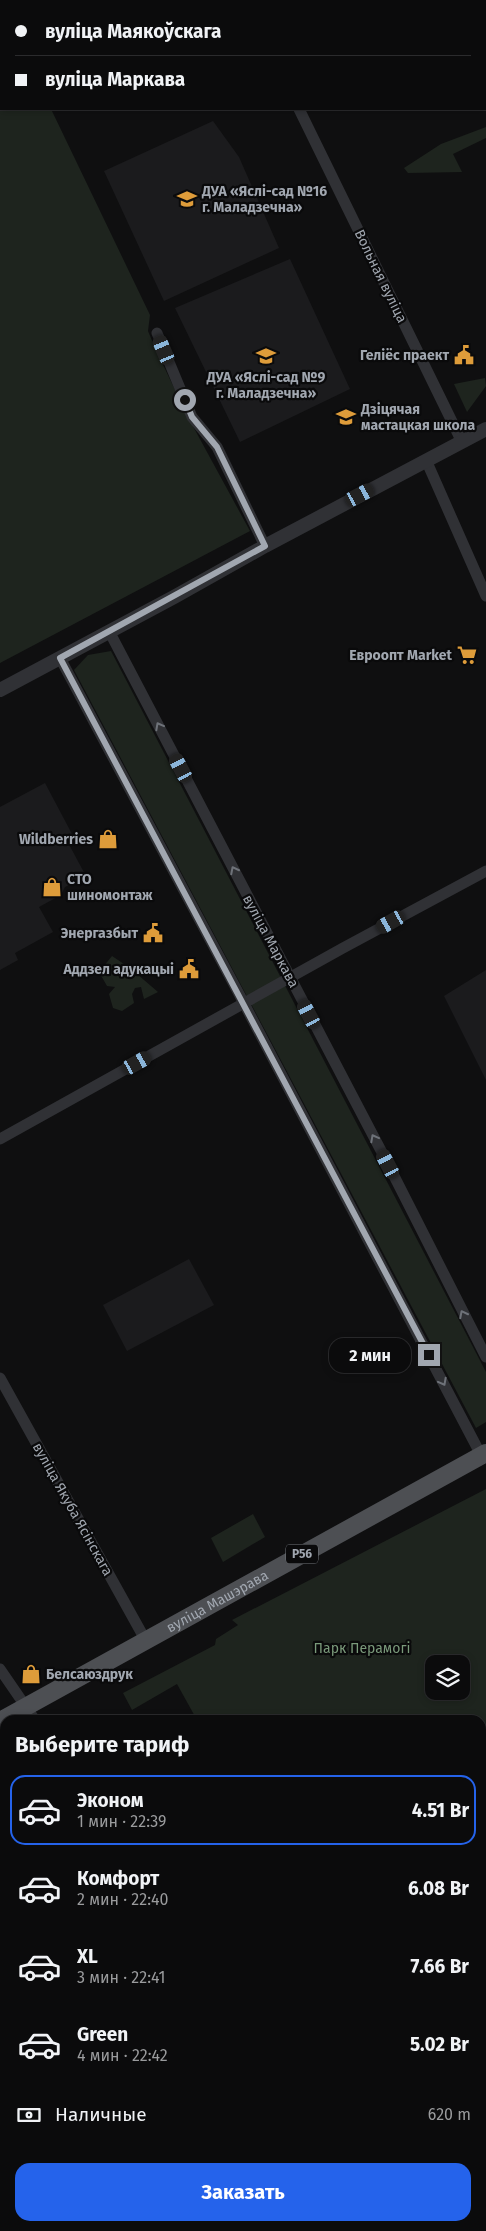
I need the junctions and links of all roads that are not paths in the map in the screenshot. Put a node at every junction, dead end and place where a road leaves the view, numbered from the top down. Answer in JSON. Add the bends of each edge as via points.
{"nodes":[{"id":1,"x":299,"y":110,"type":"edge"},
{"id":2,"x":157,"y":333,"type":"dead end"},
{"id":3,"x":486,"y":429,"type":"edge"},
{"id":4,"x":462,"y":442,"type":"junction"},
{"id":5,"x":426,"y":460,"type":"junction"},
{"id":6,"x":265,"y":546,"type":"junction"},
{"id":7,"x":486,"y":596,"type":"edge"},
{"id":8,"x":109,"y":631,"type":"junction"},
{"id":9,"x":60,"y":658,"type":"junction"},
{"id":10,"x":0,"y":690,"type":"edge"},
{"id":11,"x":486,"y":871,"type":"edge"},
{"id":12,"x":289,"y":978,"type":"junction"},
{"id":13,"x":244,"y":1004,"type":"junction"},
{"id":14,"x":0,"y":1139,"type":"edge"},
{"id":15,"x":486,"y":1357,"type":"edge"},
{"id":16,"x":0,"y":1378,"type":"edge"},
{"id":17,"x":484,"y":1454,"type":"edge"},
{"id":18,"x":146,"y":1641,"type":"junction"},
{"id":19,"x":0,"y":1669,"type":"edge"},
{"id":20,"x":31,"y":1713,"type":"edge"}],
"edges":[{"from":1,"to":4,"type":"street","name":"Вольная вуліца"},
{"from":2,"to":6,"type":"street","via":[[192,417],[217,447]]},
{"from":3,"to":4,"type":"street"},
{"from":4,"to":5,"type":"street"},
{"from":5,"to":6,"type":"street"},
{"from":5,"to":7,"type":"street"},
{"from":6,"to":8,"type":"street"},
{"from":8,"to":9,"type":"street"},
{"from":12,"to":8,"type":"street","name":"вуліца Маркава","one_way":true},
{"from":9,"to":10,"type":"street"},
{"from":9,"to":13,"type":"street"},
{"from":11,"to":12,"type":"street"},
{"from":12,"to":13,"type":"street"},
{"from":15,"to":12,"type":"street","name":"вуліца Маркава","one_way":true},
{"from":13,"to":14,"type":"street"},
{"from":13,"to":17,"type":"street","one_way":true},
{"from":16,"to":18,"type":"street","name":"вуліца Якуба Ясінскага"},
{"from":17,"to":18,"type":"main road","name":"вуліца Машэрава","number":"Р56"},
{"from":18,"to":20,"type":"main road","name":"вуліца Машэрава","number":"Р56"},
{"from":19,"to":20,"type":"street"}]}
